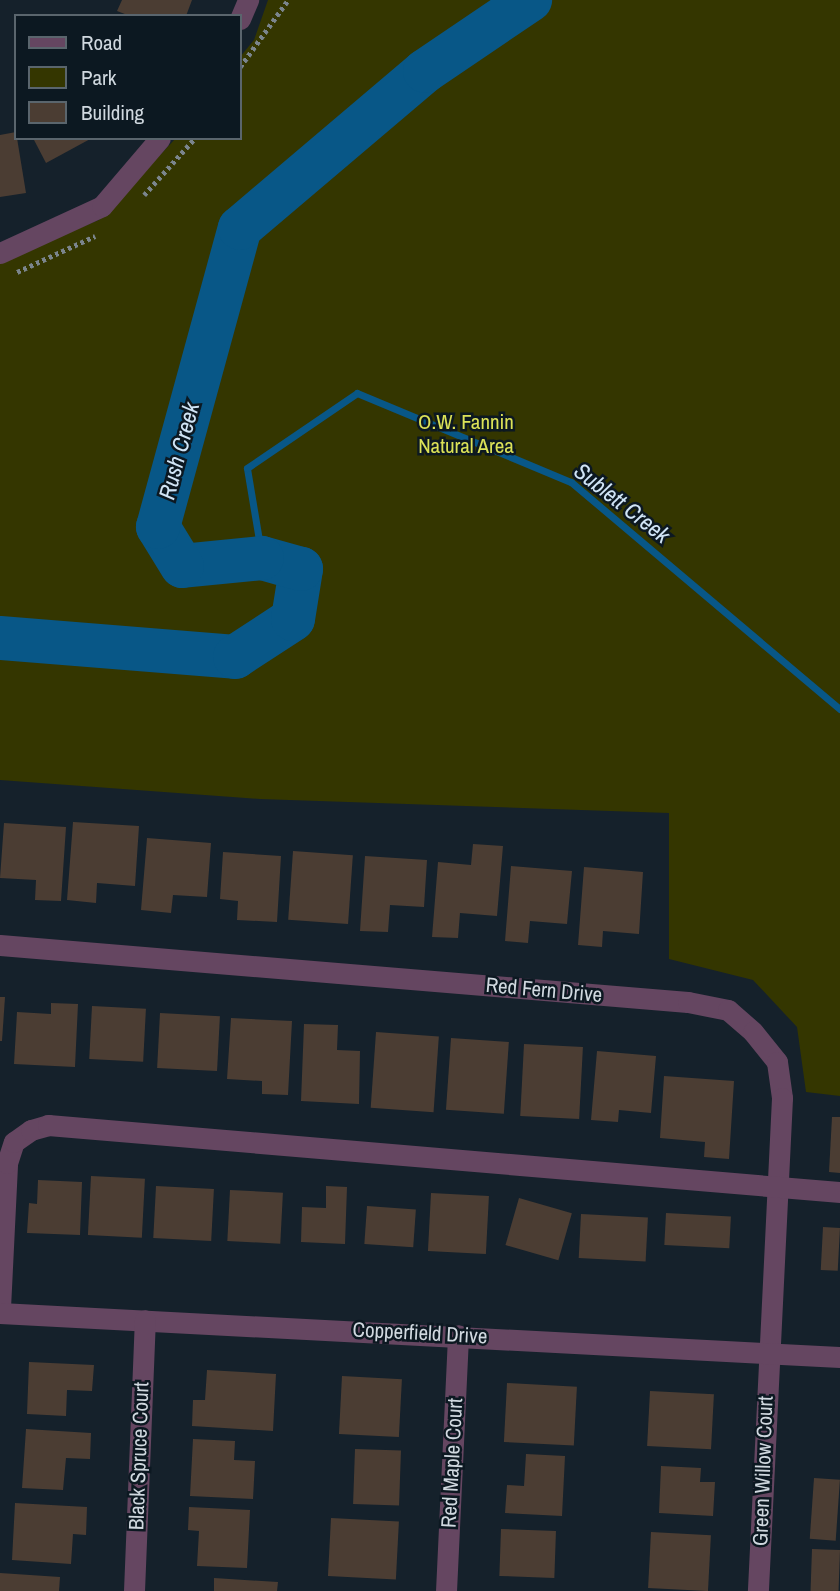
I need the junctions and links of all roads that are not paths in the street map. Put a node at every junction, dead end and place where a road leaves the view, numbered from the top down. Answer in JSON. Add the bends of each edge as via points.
{"nodes":[{"id":1,"x":158,"y":140,"type":"edge"},
{"id":2,"x":0,"y":253,"type":"edge"},
{"id":3,"x":0,"y":945,"type":"edge"},
{"id":4,"x":776,"y":1186,"type":"junction"},
{"id":5,"x":840,"y":1192,"type":"edge"},
{"id":6,"x":0,"y":1310,"type":"edge"},
{"id":7,"x":145,"y":1320,"type":"junction"},
{"id":8,"x":458,"y":1335,"type":"junction"},
{"id":9,"x":768,"y":1350,"type":"junction"},
{"id":10,"x":840,"y":1357,"type":"edge"},
{"id":11,"x":134,"y":1591,"type":"edge"},
{"id":12,"x":446,"y":1591,"type":"edge"},
{"id":13,"x":758,"y":1591,"type":"edge"}],
"edges":[{"from":1,"to":2,"type":"street","via":[[102,206]]},
{"from":3,"to":4,"type":"street","name":"Red Fern Drive","via":[[688,1002],[727,1010],[777,1062],[782,1098]]},
{"from":4,"to":5,"type":"street"},
{"from":4,"to":6,"type":"street","via":[[48,1125],[14,1142],[7,1163]]},
{"from":4,"to":9,"type":"street","name":"Red Fern Drive"},
{"from":6,"to":7,"type":"street","name":"Copperfield Drive"},
{"from":7,"to":8,"type":"street","name":"Copperfield Drive"},
{"from":7,"to":11,"type":"street","name":"Black Spruce Court"},
{"from":8,"to":9,"type":"street","name":"Copperfield Drive"},
{"from":8,"to":12,"type":"street","name":"Red Maple Court"},
{"from":9,"to":10,"type":"street","name":"Copperfield Drive"},
{"from":9,"to":13,"type":"street","name":"Green Willow Court"}]}
